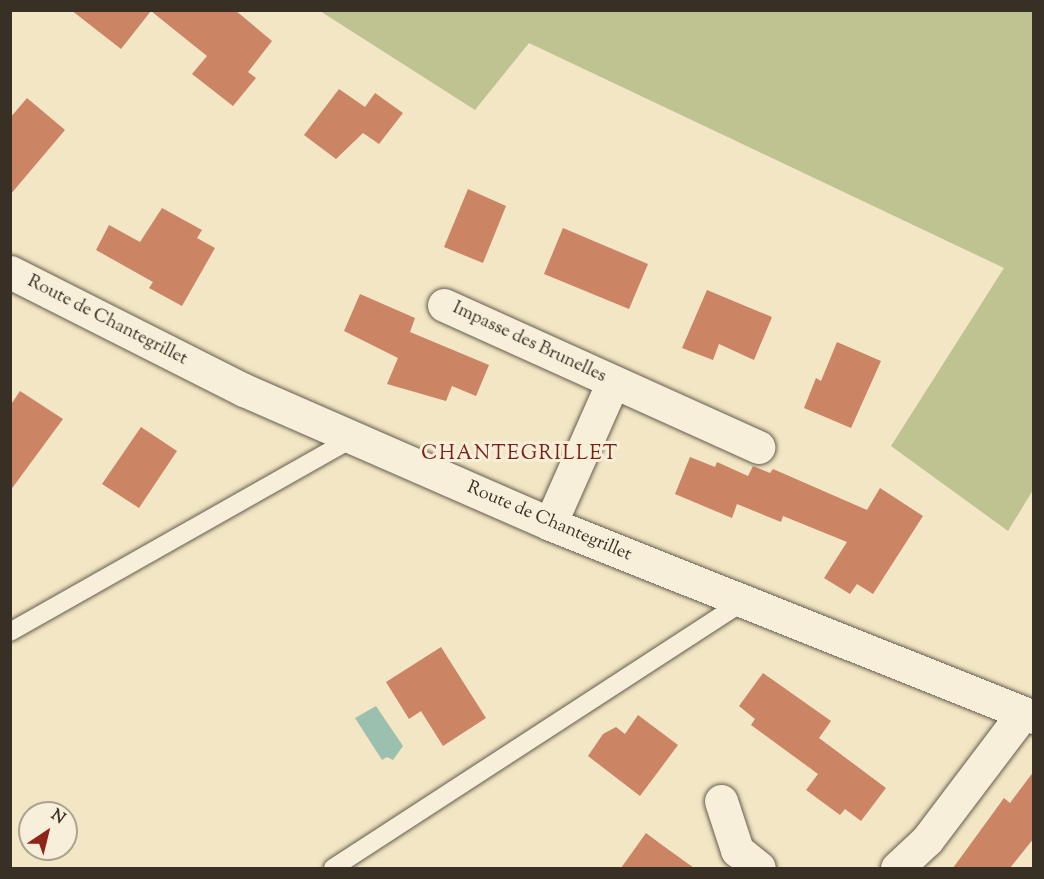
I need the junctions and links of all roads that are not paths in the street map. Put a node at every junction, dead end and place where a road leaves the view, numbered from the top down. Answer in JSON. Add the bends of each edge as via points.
{"nodes":[{"id":1,"x":10,"y":272,"type":"edge"},
{"id":2,"x":444,"y":305,"type":"dead end"},
{"id":3,"x":613,"y":382,"type":"junction"},
{"id":4,"x":353,"y":438,"type":"junction"},
{"id":5,"x":758,"y":447,"type":"dead end"},
{"id":6,"x":550,"y":524,"type":"junction"},
{"id":7,"x":743,"y":602,"type":"junction"},
{"id":8,"x":10,"y":632,"type":"edge"},
{"id":9,"x":1028,"y":715,"type":"edge"},
{"id":10,"x":721,"y":801,"type":"dead end"},
{"id":11,"x":333,"y":868,"type":"edge"},
{"id":12,"x":759,"y":868,"type":"edge"},
{"id":13,"x":897,"y":868,"type":"edge"}],
"edges":[{"from":1,"to":4,"type":"street","name":"Route de Chantegrillet","via":[[244,390]]},
{"from":2,"to":3,"type":"street","name":"Impasse des Brunelles"},
{"from":3,"to":5,"type":"street","name":"Impasse des Brunelles"},
{"from":3,"to":6,"type":"street","name":"Impasse des Brunelles"},
{"from":4,"to":6,"type":"street","name":"Route de Chantegrillet"},
{"from":4,"to":8,"type":"lane"},
{"from":6,"to":7,"type":"street","name":"Route de Chantegrillet"},
{"from":7,"to":9,"type":"street","name":"Route de Chantegrillet"},
{"from":7,"to":11,"type":"lane"},
{"from":9,"to":13,"type":"street","via":[[927,840]]},
{"from":10,"to":12,"type":"street","via":[[737,850]]}]}
